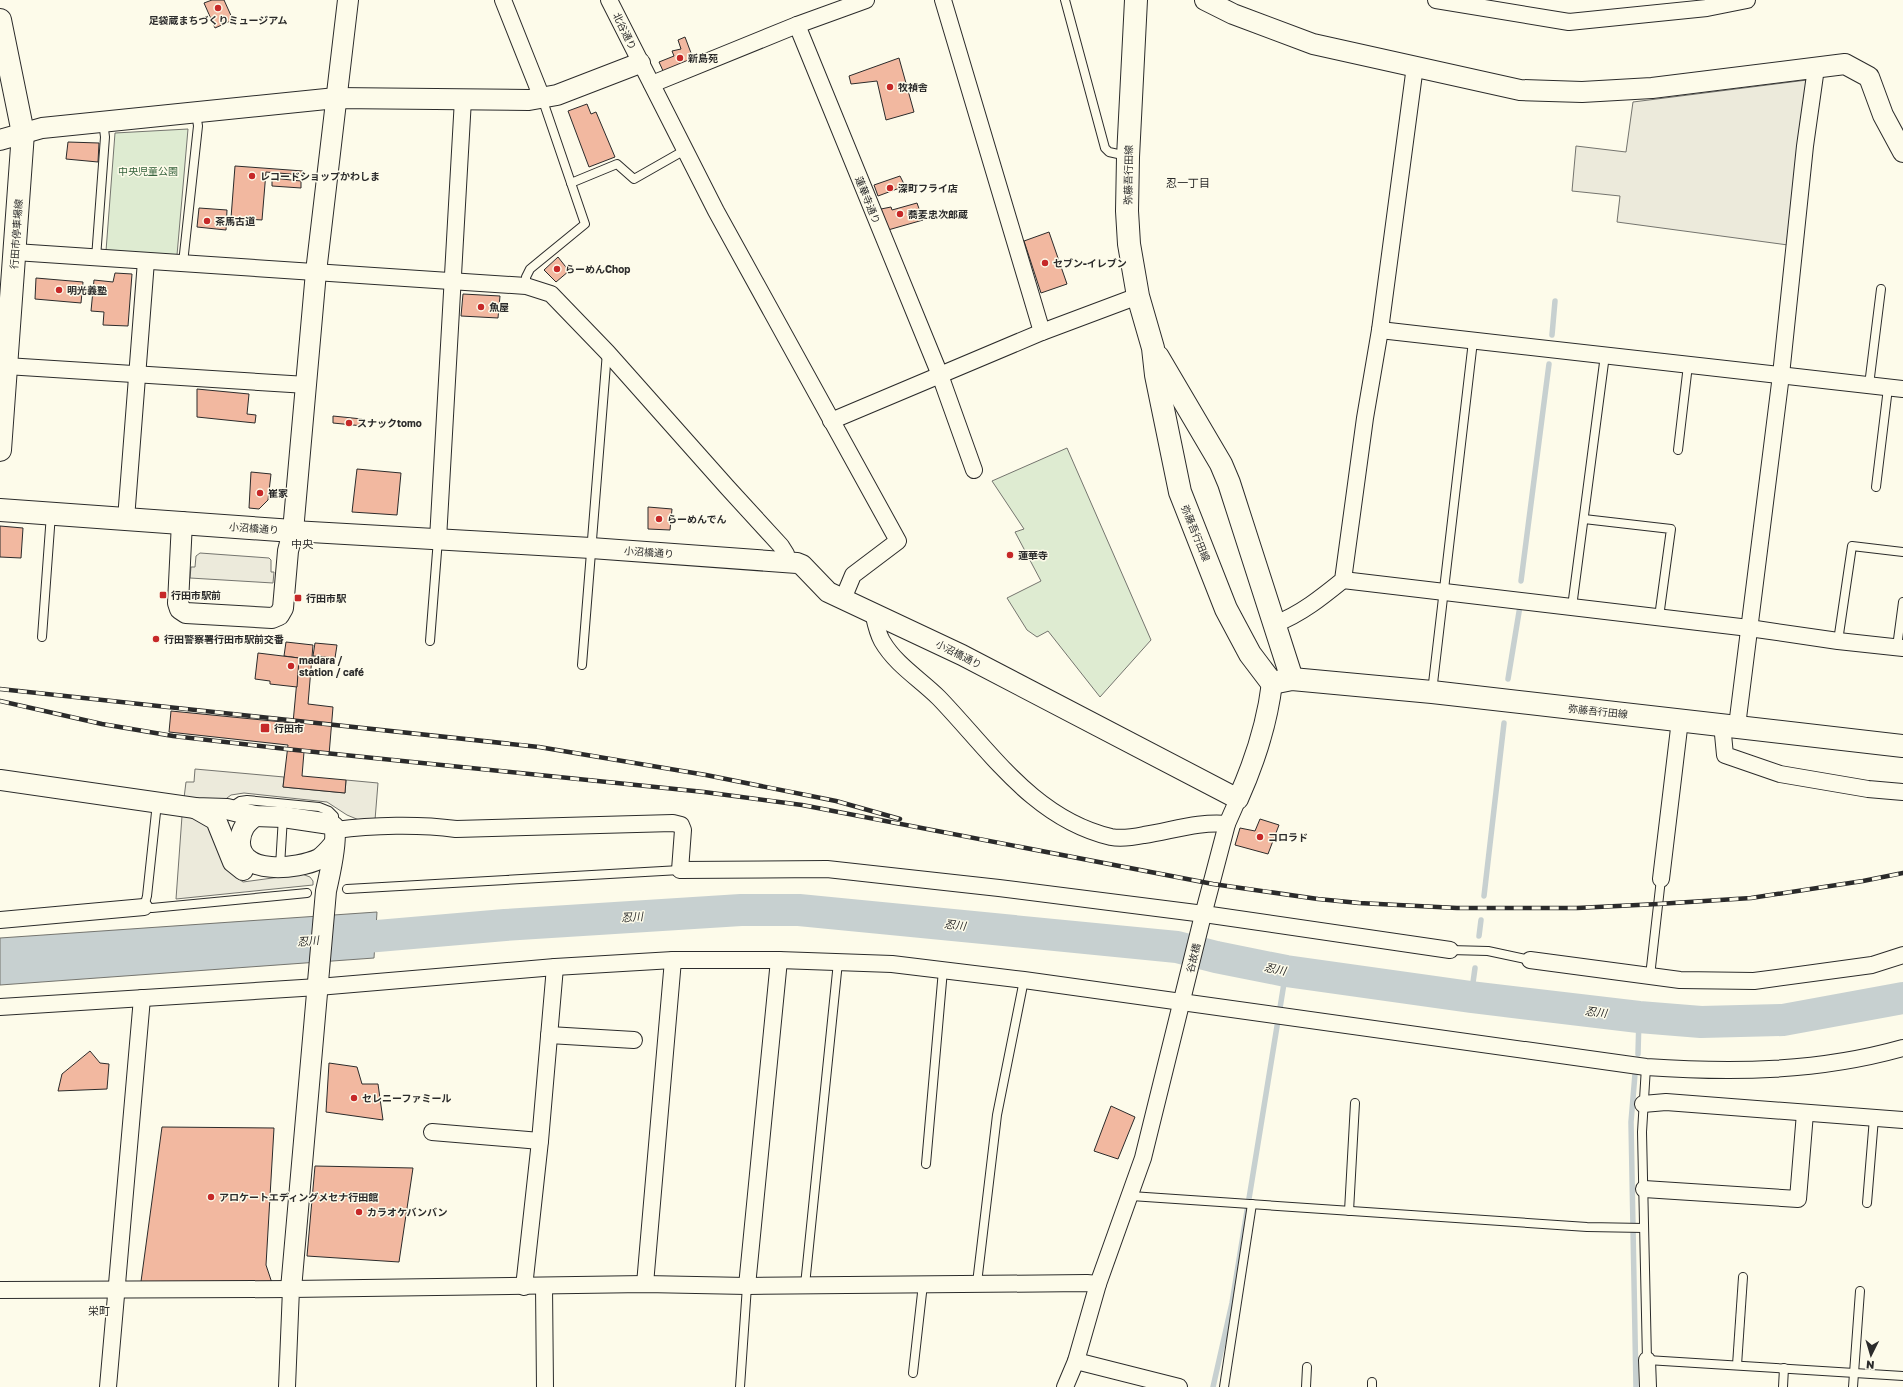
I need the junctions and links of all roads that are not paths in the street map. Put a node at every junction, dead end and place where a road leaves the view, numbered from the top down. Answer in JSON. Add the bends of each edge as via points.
{"nodes":[{"id":1,"x":348,"y":0,"type":"edge"},
{"id":2,"x":503,"y":0,"type":"edge"},
{"id":3,"x":609,"y":0,"type":"edge"},
{"id":4,"x":866,"y":0,"type":"edge"},
{"id":5,"x":943,"y":0,"type":"edge"},
{"id":6,"x":1065,"y":0,"type":"edge"},
{"id":7,"x":1136,"y":0,"type":"edge"},
{"id":8,"x":1205,"y":0,"type":"edge"},
{"id":9,"x":1436,"y":0,"type":"edge"},
{"id":10,"x":1747,"y":0,"type":"edge"},
{"id":11,"x":0,"y":20,"type":"edge"},
{"id":12,"x":797,"y":25,"type":"junction"},
{"id":13,"x":640,"y":63,"type":"junction"},
{"id":14,"x":1415,"y":66,"type":"junction"},
{"id":15,"x":1816,"y":68,"type":"junction"},
{"id":16,"x":652,"y":84,"type":"junction"},
{"id":17,"x":336,"y":98,"type":"junction"},
{"id":18,"x":542,"y":98,"type":"junction"},
{"id":19,"x":463,"y":99,"type":"junction"},
{"id":20,"x":196,"y":112,"type":"junction"},
{"id":21,"x":103,"y":121,"type":"junction"},
{"id":22,"x":22,"y":133,"type":"junction"},
{"id":23,"x":0,"y":140,"type":"edge"},
{"id":24,"x":685,"y":150,"type":"junction"},
{"id":25,"x":1903,"y":152,"type":"edge"},
{"id":26,"x":1128,"y":157,"type":"junction"},
{"id":27,"x":571,"y":183,"type":"junction"},
{"id":28,"x":15,"y":252,"type":"junction"},
{"id":29,"x":96,"y":258,"type":"junction"},
{"id":30,"x":146,"y":261,"type":"junction"},
{"id":31,"x":183,"y":263,"type":"junction"},
{"id":32,"x":316,"y":272,"type":"junction"},
{"id":33,"x":452,"y":281,"type":"junction"},
{"id":34,"x":526,"y":286,"type":"junction"},
{"id":35,"x":1881,"y":290,"type":"dead end"},
{"id":36,"x":1138,"y":296,"type":"junction"},
{"id":37,"x":1380,"y":330,"type":"junction"},
{"id":38,"x":1042,"y":332,"type":"junction"},
{"id":39,"x":4,"y":337,"type":"edge"},
{"id":40,"x":1473,"y":341,"type":"junction"},
{"id":41,"x":1153,"y":348,"type":"junction"},
{"id":42,"x":607,"y":352,"type":"junction"},
{"id":43,"x":1605,"y":355,"type":"junction"},
{"id":44,"x":1688,"y":365,"type":"junction"},
{"id":45,"x":6,"y":366,"type":"junction"},
{"id":46,"x":138,"y":373,"type":"junction"},
{"id":47,"x":940,"y":375,"type":"junction"},
{"id":48,"x":1781,"y":375,"type":"junction"},
{"id":49,"x":308,"y":385,"type":"junction"},
{"id":50,"x":1869,"y":385,"type":"junction"},
{"id":51,"x":1896,"y":389,"type":"edge"},
{"id":52,"x":831,"y":421,"type":"junction"},
{"id":53,"x":0,"y":450,"type":"edge"},
{"id":54,"x":1678,"y":450,"type":"dead end"},
{"id":55,"x":974,"y":470,"type":"dead end"},
{"id":56,"x":1876,"y":487,"type":"dead end"},
{"id":57,"x":0,"y":510,"type":"edge"},
{"id":58,"x":51,"y":514,"type":"junction"},
{"id":59,"x":126,"y":519,"type":"junction"},
{"id":60,"x":1584,"y":519,"type":"junction"},
{"id":61,"x":182,"y":522,"type":"junction"},
{"id":62,"x":293,"y":531,"type":"junction"},
{"id":63,"x":438,"y":539,"type":"junction"},
{"id":64,"x":591,"y":548,"type":"junction"},
{"id":65,"x":1903,"y":552,"type":"edge"},
{"id":66,"x":788,"y":562,"type":"junction"},
{"id":67,"x":1343,"y":580,"type":"junction"},
{"id":68,"x":1444,"y":592,"type":"junction"},
{"id":69,"x":843,"y":599,"type":"junction"},
{"id":70,"x":1903,"y":602,"type":"edge"},
{"id":71,"x":1572,"y":607,"type":"junction"},
{"id":72,"x":873,"y":612,"type":"junction"},
{"id":73,"x":1659,"y":617,"type":"junction"},
{"id":74,"x":1275,"y":624,"type":"junction"},
{"id":75,"x":1749,"y":628,"type":"junction"},
{"id":76,"x":42,"y":637,"type":"dead end"},
{"id":77,"x":430,"y":641,"type":"dead end"},
{"id":78,"x":1838,"y":641,"type":"junction"},
{"id":79,"x":1900,"y":648,"type":"edge"},
{"id":80,"x":582,"y":665,"type":"dead end"},
{"id":81,"x":1282,"y":681,"type":"junction"},
{"id":82,"x":1432,"y":692,"type":"junction"},
{"id":83,"x":1680,"y":720,"type":"junction"},
{"id":84,"x":1730,"y":725,"type":"junction"},
{"id":85,"x":1903,"y":746,"type":"edge"},
{"id":86,"x":0,"y":780,"type":"edge"},
{"id":87,"x":1903,"y":792,"type":"edge"},
{"id":88,"x":1238,"y":799,"type":"junction"},
{"id":89,"x":157,"y":802,"type":"junction"},
{"id":90,"x":195,"y":808,"type":"junction"},
{"id":91,"x":227,"y":809,"type":"junction"},
{"id":92,"x":284,"y":810,"type":"junction"},
{"id":93,"x":255,"y":816,"type":"junction"},
{"id":94,"x":1228,"y":824,"type":"junction"},
{"id":95,"x":335,"y":834,"type":"junction"},
{"id":96,"x":282,"y":866,"type":"junction"},
{"id":97,"x":680,"y":870,"type":"junction"},
{"id":98,"x":1661,"y":879,"type":"joint"},
{"id":99,"x":346,"y":889,"type":"dead end"},
{"id":100,"x":319,"y":893,"type":"junction"},
{"id":101,"x":144,"y":907,"type":"junction"},
{"id":102,"x":1203,"y":917,"type":"junction"},
{"id":103,"x":0,"y":920,"type":"edge"},
{"id":104,"x":1450,"y":950,"type":"joint"},
{"id":105,"x":1903,"y":955,"type":"edge"},
{"id":106,"x":672,"y":960,"type":"junction"},
{"id":107,"x":779,"y":960,"type":"junction"},
{"id":108,"x":1530,"y":960,"type":"joint"},
{"id":109,"x":838,"y":962,"type":"junction"},
{"id":110,"x":555,"y":967,"type":"junction"},
{"id":111,"x":943,"y":970,"type":"junction"},
{"id":112,"x":1650,"y":976,"type":"junction"},
{"id":113,"x":1024,"y":980,"type":"junction"},
{"id":114,"x":319,"y":984,"type":"junction"},
{"id":115,"x":142,"y":998,"type":"junction"},
{"id":116,"x":1182,"y":999,"type":"junction"},
{"id":117,"x":0,"y":1007,"type":"edge"},
{"id":118,"x":549,"y":1035,"type":"junction"},
{"id":119,"x":634,"y":1040,"type":"dead end"},
{"id":120,"x":1903,"y":1048,"type":"edge"},
{"id":121,"x":1646,"y":1067,"type":"junction"},
{"id":122,"x":1355,"y":1103,"type":"dead end"},
{"id":123,"x":1643,"y":1104,"type":"junction"},
{"id":124,"x":1804,"y":1113,"type":"junction"},
{"id":125,"x":1874,"y":1118,"type":"junction"},
{"id":126,"x":1903,"y":1120,"type":"edge"},
{"id":127,"x":432,"y":1132,"type":"dead end"},
{"id":128,"x":540,"y":1141,"type":"junction"},
{"id":129,"x":926,"y":1164,"type":"dead end"},
{"id":130,"x":1644,"y":1189,"type":"junction"},
{"id":131,"x":1131,"y":1196,"type":"junction"},
{"id":132,"x":1867,"y":1203,"type":"dead end"},
{"id":133,"x":1252,"y":1204,"type":"junction"},
{"id":134,"x":1349,"y":1211,"type":"junction"},
{"id":135,"x":1644,"y":1228,"type":"junction"},
{"id":136,"x":1743,"y":1277,"type":"dead end"},
{"id":137,"x":977,"y":1283,"type":"junction"},
{"id":138,"x":645,"y":1284,"type":"junction"},
{"id":139,"x":923,"y":1284,"type":"junction"},
{"id":140,"x":1098,"y":1284,"type":"junction"},
{"id":141,"x":804,"y":1285,"type":"junction"},
{"id":142,"x":544,"y":1286,"type":"junction"},
{"id":143,"x":747,"y":1286,"type":"junction"},
{"id":144,"x":524,"y":1287,"type":"junction"},
{"id":145,"x":118,"y":1289,"type":"junction"},
{"id":146,"x":291,"y":1289,"type":"junction"},
{"id":147,"x":0,"y":1290,"type":"edge"},
{"id":148,"x":1860,"y":1291,"type":"dead end"},
{"id":149,"x":1647,"y":1360,"type":"junction"},
{"id":150,"x":1076,"y":1361,"type":"junction"},
{"id":151,"x":1737,"y":1365,"type":"junction"},
{"id":152,"x":1308,"y":1367,"type":"dead end"},
{"id":153,"x":1784,"y":1368,"type":"junction"},
{"id":154,"x":913,"y":1372,"type":"dead end"},
{"id":155,"x":1854,"y":1373,"type":"junction"},
{"id":156,"x":1903,"y":1376,"type":"edge"},
{"id":157,"x":108,"y":1387,"type":"edge"},
{"id":158,"x":287,"y":1387,"type":"edge"},
{"id":159,"x":545,"y":1387,"type":"edge"},
{"id":160,"x":740,"y":1387,"type":"edge"},
{"id":161,"x":1065,"y":1387,"type":"edge"},
{"id":162,"x":1179,"y":1387,"type":"edge"},
{"id":163,"x":1224,"y":1387,"type":"edge"},
{"id":164,"x":1306,"y":1387,"type":"edge"},
{"id":165,"x":1648,"y":1387,"type":"edge"},
{"id":166,"x":1783,"y":1387,"type":"edge"},
{"id":167,"x":1853,"y":1387,"type":"edge"}],
"edges":[{"from":1,"to":17,"type":"street"},
{"from":2,"to":18,"type":"street"},
{"from":3,"to":13,"type":"street","name":"北谷通り"},
{"from":4,"to":12,"type":"street"},
{"from":5,"to":38,"type":"street"},
{"from":6,"to":26,"type":"lane","via":[[1105,148],[1109,152]]},
{"from":7,"to":26,"type":"main road","name":"弥藤吾行田線"},
{"from":8,"to":14,"type":"street","via":[[1233,14],[1312,44]]},
{"from":9,"to":10,"type":"street","via":[[1569,22],[1707,8]]},
{"from":11,"to":22,"type":"main road","name":"行田市停車場線"},
{"from":12,"to":16,"type":"street"},
{"from":12,"to":47,"type":"street","name":"蓮華寺通り"},
{"from":13,"to":16,"type":"street","name":"北谷通り"},
{"from":13,"to":18,"type":"street","via":[[557,95]]},
{"from":14,"to":15,"type":"street","via":[[1520,90],[1582,92],[1652,88]]},
{"from":14,"to":37,"type":"street"},
{"from":15,"to":25,"type":"street","via":[[1845,64],[1870,77],[1883,115]]},
{"from":15,"to":48,"type":"street","via":[[1805,146]]},
{"from":16,"to":24,"type":"street","name":"北谷通り"},
{"from":17,"to":19,"type":"street"},
{"from":17,"to":20,"type":"street"},
{"from":17,"to":32,"type":"street"},
{"from":18,"to":19,"type":"street"},
{"from":18,"to":27,"type":"lane"},
{"from":19,"to":33,"type":"street"},
{"from":20,"to":21,"type":"street"},
{"from":20,"to":31,"type":"lane","via":[[198,126]]},
{"from":21,"to":22,"type":"street","via":[[42,128]]},
{"from":21,"to":29,"type":"lane","via":[[105,137]]},
{"from":22,"to":23,"type":"street"},
{"from":22,"to":28,"type":"main road","name":"行田市停車場線"},
{"from":24,"to":27,"type":"lane","via":[[634,179],[618,164]]},
{"from":24,"to":52,"type":"street","name":"北谷通り"},
{"from":26,"to":36,"type":"main road","name":"弥藤吾行田線","via":[[1129,244]]},
{"from":27,"to":34,"type":"lane","via":[[586,224],[530,269],[526,277]]},
{"from":28,"to":29,"type":"street"},
{"from":28,"to":39,"type":"main road","name":"行田市停車場線"},
{"from":29,"to":30,"type":"street"},
{"from":30,"to":31,"type":"street"},
{"from":30,"to":46,"type":"street"},
{"from":31,"to":32,"type":"street"},
{"from":32,"to":33,"type":"street"},
{"from":32,"to":49,"type":"street"},
{"from":33,"to":34,"type":"street"},
{"from":33,"to":63,"type":"street"},
{"from":34,"to":42,"type":"street","via":[[550,294]]},
{"from":35,"to":50,"type":"lane"},
{"from":36,"to":38,"type":"street"},
{"from":36,"to":41,"type":"main road","name":"弥藤吾行田線"},
{"from":37,"to":40,"type":"street"},
{"from":37,"to":67,"type":"street"},
{"from":38,"to":47,"type":"street"},
{"from":39,"to":45,"type":"main road","name":"行田市停車場線"},
{"from":40,"to":43,"type":"street"},
{"from":40,"to":68,"type":"lane"},
{"from":41,"to":74,"type":"main road","name":"弥藤吾行田線","via":[[1230,483]]},
{"from":41,"to":81,"type":"main road","name":"弥藤吾行田線","via":[[1156,375],[1180,492],[1226,609],[1250,654]]},
{"from":42,"to":64,"type":"lane"},
{"from":42,"to":66,"type":"street","via":[[781,546]]},
{"from":43,"to":44,"type":"street"},
{"from":43,"to":60,"type":"lane"},
{"from":44,"to":48,"type":"street"},
{"from":44,"to":54,"type":"lane"},
{"from":45,"to":46,"type":"street"},
{"from":45,"to":53,"type":"main road","name":"行田市停車場線"},
{"from":46,"to":49,"type":"street"},
{"from":46,"to":59,"type":"street"},
{"from":47,"to":52,"type":"street"},
{"from":47,"to":55,"type":"street","name":"蓮華寺通り"},
{"from":48,"to":50,"type":"street"},
{"from":48,"to":75,"type":"street"},
{"from":49,"to":62,"type":"street"},
{"from":50,"to":51,"type":"street"},
{"from":51,"to":56,"type":"lane"},
{"from":52,"to":69,"type":"street","name":"北谷通り","via":[[898,541],[853,575]]},
{"from":57,"to":58,"type":"main road","name":"小沼橋通り"},
{"from":58,"to":59,"type":"main road","name":"小沼橋通り"},
{"from":58,"to":76,"type":"lane"},
{"from":59,"to":61,"type":"main road","name":"小沼橋通り"},
{"from":60,"to":71,"type":"lane"},
{"from":60,"to":73,"type":"lane","via":[[1671,529]]},
{"from":61,"to":62,"type":"main road","name":"小沼橋通り"},
{"from":61,"to":62,"type":"street","via":[[178,603],[180,609],[186,613],[272,618],[279,614]]},
{"from":62,"to":63,"type":"street","name":"小沼橋通り"},
{"from":63,"to":64,"type":"street","name":"小沼橋通り"},
{"from":63,"to":77,"type":"lane"},
{"from":64,"to":66,"type":"street","name":"小沼橋通り"},
{"from":64,"to":80,"type":"lane"},
{"from":65,"to":78,"type":"lane","via":[[1852,546]]},
{"from":66,"to":69,"type":"street","name":"小沼橋通り","via":[[802,566],[828,592]]},
{"from":67,"to":68,"type":"street"},
{"from":67,"to":74,"type":"street","via":[[1290,618]]},
{"from":68,"to":71,"type":"street"},
{"from":68,"to":82,"type":"lane"},
{"from":69,"to":72,"type":"street","name":"小沼橋通り"},
{"from":70,"to":79,"type":"lane"},
{"from":71,"to":73,"type":"street"},
{"from":72,"to":88,"type":"street","name":"小沼橋通り","via":[[962,655]]},
{"from":72,"to":94,"type":"street","via":[[882,641],[901,665],[938,697],[1015,782],[1074,823],[1112,837],[1134,837],[1208,824]]},
{"from":73,"to":75,"type":"street"},
{"from":74,"to":81,"type":"main road","name":"弥藤吾行田線"},
{"from":75,"to":78,"type":"street"},
{"from":75,"to":84,"type":"street"},
{"from":78,"to":79,"type":"street"},
{"from":81,"to":82,"type":"main road","name":"弥藤吾行田線"},
{"from":81,"to":88,"type":"street","via":[[1268,713],[1255,760]]},
{"from":82,"to":83,"type":"main road","name":"弥藤吾行田線"},
{"from":83,"to":84,"type":"main road","name":"弥藤吾行田線"},
{"from":83,"to":98,"type":"street"},
{"from":84,"to":85,"type":"main road","name":"弥藤吾行田線"},
{"from":84,"to":87,"type":"street","via":[[1725,755],[1780,774],[1868,790]]},
{"from":86,"to":89,"type":"street"},
{"from":88,"to":94,"type":"street","name":"谷故橋"},
{"from":89,"to":90,"type":"street"},
{"from":89,"to":101,"type":"lane"},
{"from":90,"to":91,"type":"street"},
{"from":90,"to":96,"type":"street","via":[[216,820],[233,862],[242,870],[256,872]]},
{"from":91,"to":92,"type":"lane","via":[[247,800]]},
{"from":91,"to":93,"type":"street"},
{"from":92,"to":93,"type":"street"},
{"from":92,"to":95,"type":"street","via":[[330,824]]},
{"from":92,"to":96,"type":"lane"},
{"from":93,"to":96,"type":"street","via":[[245,823],[241,835],[241,852],[250,862]]},
{"from":94,"to":102,"type":"street","name":"谷故橋"},
{"from":95,"to":96,"type":"street","via":[[328,852],[317,860]]},
{"from":95,"to":97,"type":"street","via":[[352,828],[436,826],[463,829],[673,823],[682,824],[684,830]]},
{"from":95,"to":100,"type":"street","via":[[330,874]]},
{"from":96,"to":100,"type":"street","via":[[312,870]]},
{"from":97,"to":99,"type":"lane"},
{"from":97,"to":102,"type":"street","via":[[827,869],[999,888]]},
{"from":98,"to":112,"type":"lane"},
{"from":100,"to":101,"type":"lane"},
{"from":100,"to":114,"type":"street"},
{"from":101,"to":103,"type":"street"},
{"from":102,"to":104,"type":"street"},
{"from":102,"to":116,"type":"street","name":"谷故橋"},
{"from":104,"to":108,"type":"lane","via":[[1488,951]]},
{"from":105,"to":112,"type":"street","via":[[1872,965],[1754,981],[1680,980]]},
{"from":106,"to":107,"type":"street"},
{"from":106,"to":110,"type":"street"},
{"from":106,"to":138,"type":"street"},
{"from":107,"to":109,"type":"street"},
{"from":107,"to":143,"type":"street"},
{"from":108,"to":112,"type":"street"},
{"from":109,"to":111,"type":"street","via":[[892,964]]},
{"from":109,"to":141,"type":"lane"},
{"from":110,"to":114,"type":"street"},
{"from":110,"to":118,"type":"street"},
{"from":111,"to":113,"type":"street"},
{"from":111,"to":129,"type":"lane"},
{"from":113,"to":116,"type":"street"},
{"from":113,"to":137,"type":"lane","via":[[996,1115]]},
{"from":114,"to":115,"type":"street"},
{"from":114,"to":146,"type":"street"},
{"from":115,"to":117,"type":"street"},
{"from":115,"to":145,"type":"street"},
{"from":116,"to":121,"type":"street"},
{"from":116,"to":131,"type":"street","name":"谷故橋","via":[[1143,1158]]},
{"from":118,"to":119,"type":"street"},
{"from":118,"to":128,"type":"street"},
{"from":120,"to":121,"type":"street","via":[[1850,1060],[1776,1070]]},
{"from":121,"to":123,"type":"lane"},
{"from":122,"to":134,"type":"lane"},
{"from":123,"to":124,"type":"street","via":[[1666,1102]]},
{"from":123,"to":130,"type":"lane"},
{"from":124,"to":125,"type":"street"},
{"from":124,"to":130,"type":"street","via":[[1798,1199]]},
{"from":125,"to":126,"type":"street"},
{"from":125,"to":132,"type":"lane"},
{"from":127,"to":128,"type":"street"},
{"from":128,"to":144,"type":"street"},
{"from":130,"to":135,"type":"lane"},
{"from":131,"to":133,"type":"lane"},
{"from":131,"to":140,"type":"street","name":"谷故橋"},
{"from":133,"to":134,"type":"lane"},
{"from":133,"to":163,"type":"lane"},
{"from":134,"to":135,"type":"lane","via":[[1587,1227]]},
{"from":135,"to":149,"type":"lane"},
{"from":136,"to":151,"type":"lane"},
{"from":137,"to":139,"type":"street"},
{"from":137,"to":140,"type":"street"},
{"from":138,"to":142,"type":"street"},
{"from":138,"to":143,"type":"street"},
{"from":139,"to":141,"type":"street"},
{"from":139,"to":154,"type":"lane"},
{"from":140,"to":150,"type":"street","name":"谷故橋"},
{"from":141,"to":143,"type":"street"},
{"from":142,"to":144,"type":"street"},
{"from":142,"to":159,"type":"street"},
{"from":143,"to":160,"type":"lane"},
{"from":144,"to":146,"type":"street"},
{"from":145,"to":146,"type":"street"},
{"from":145,"to":147,"type":"street"},
{"from":145,"to":157,"type":"street"},
{"from":146,"to":158,"type":"street"},
{"from":148,"to":155,"type":"lane"},
{"from":149,"to":151,"type":"lane"},
{"from":149,"to":165,"type":"street"},
{"from":150,"to":161,"type":"street","name":"谷故橋"},
{"from":150,"to":162,"type":"street"},
{"from":151,"to":153,"type":"lane"},
{"from":152,"to":164,"type":"lane"},
{"from":153,"to":155,"type":"lane"},
{"from":153,"to":166,"type":"lane"},
{"from":155,"to":156,"type":"lane"},
{"from":155,"to":167,"type":"lane"}]}
